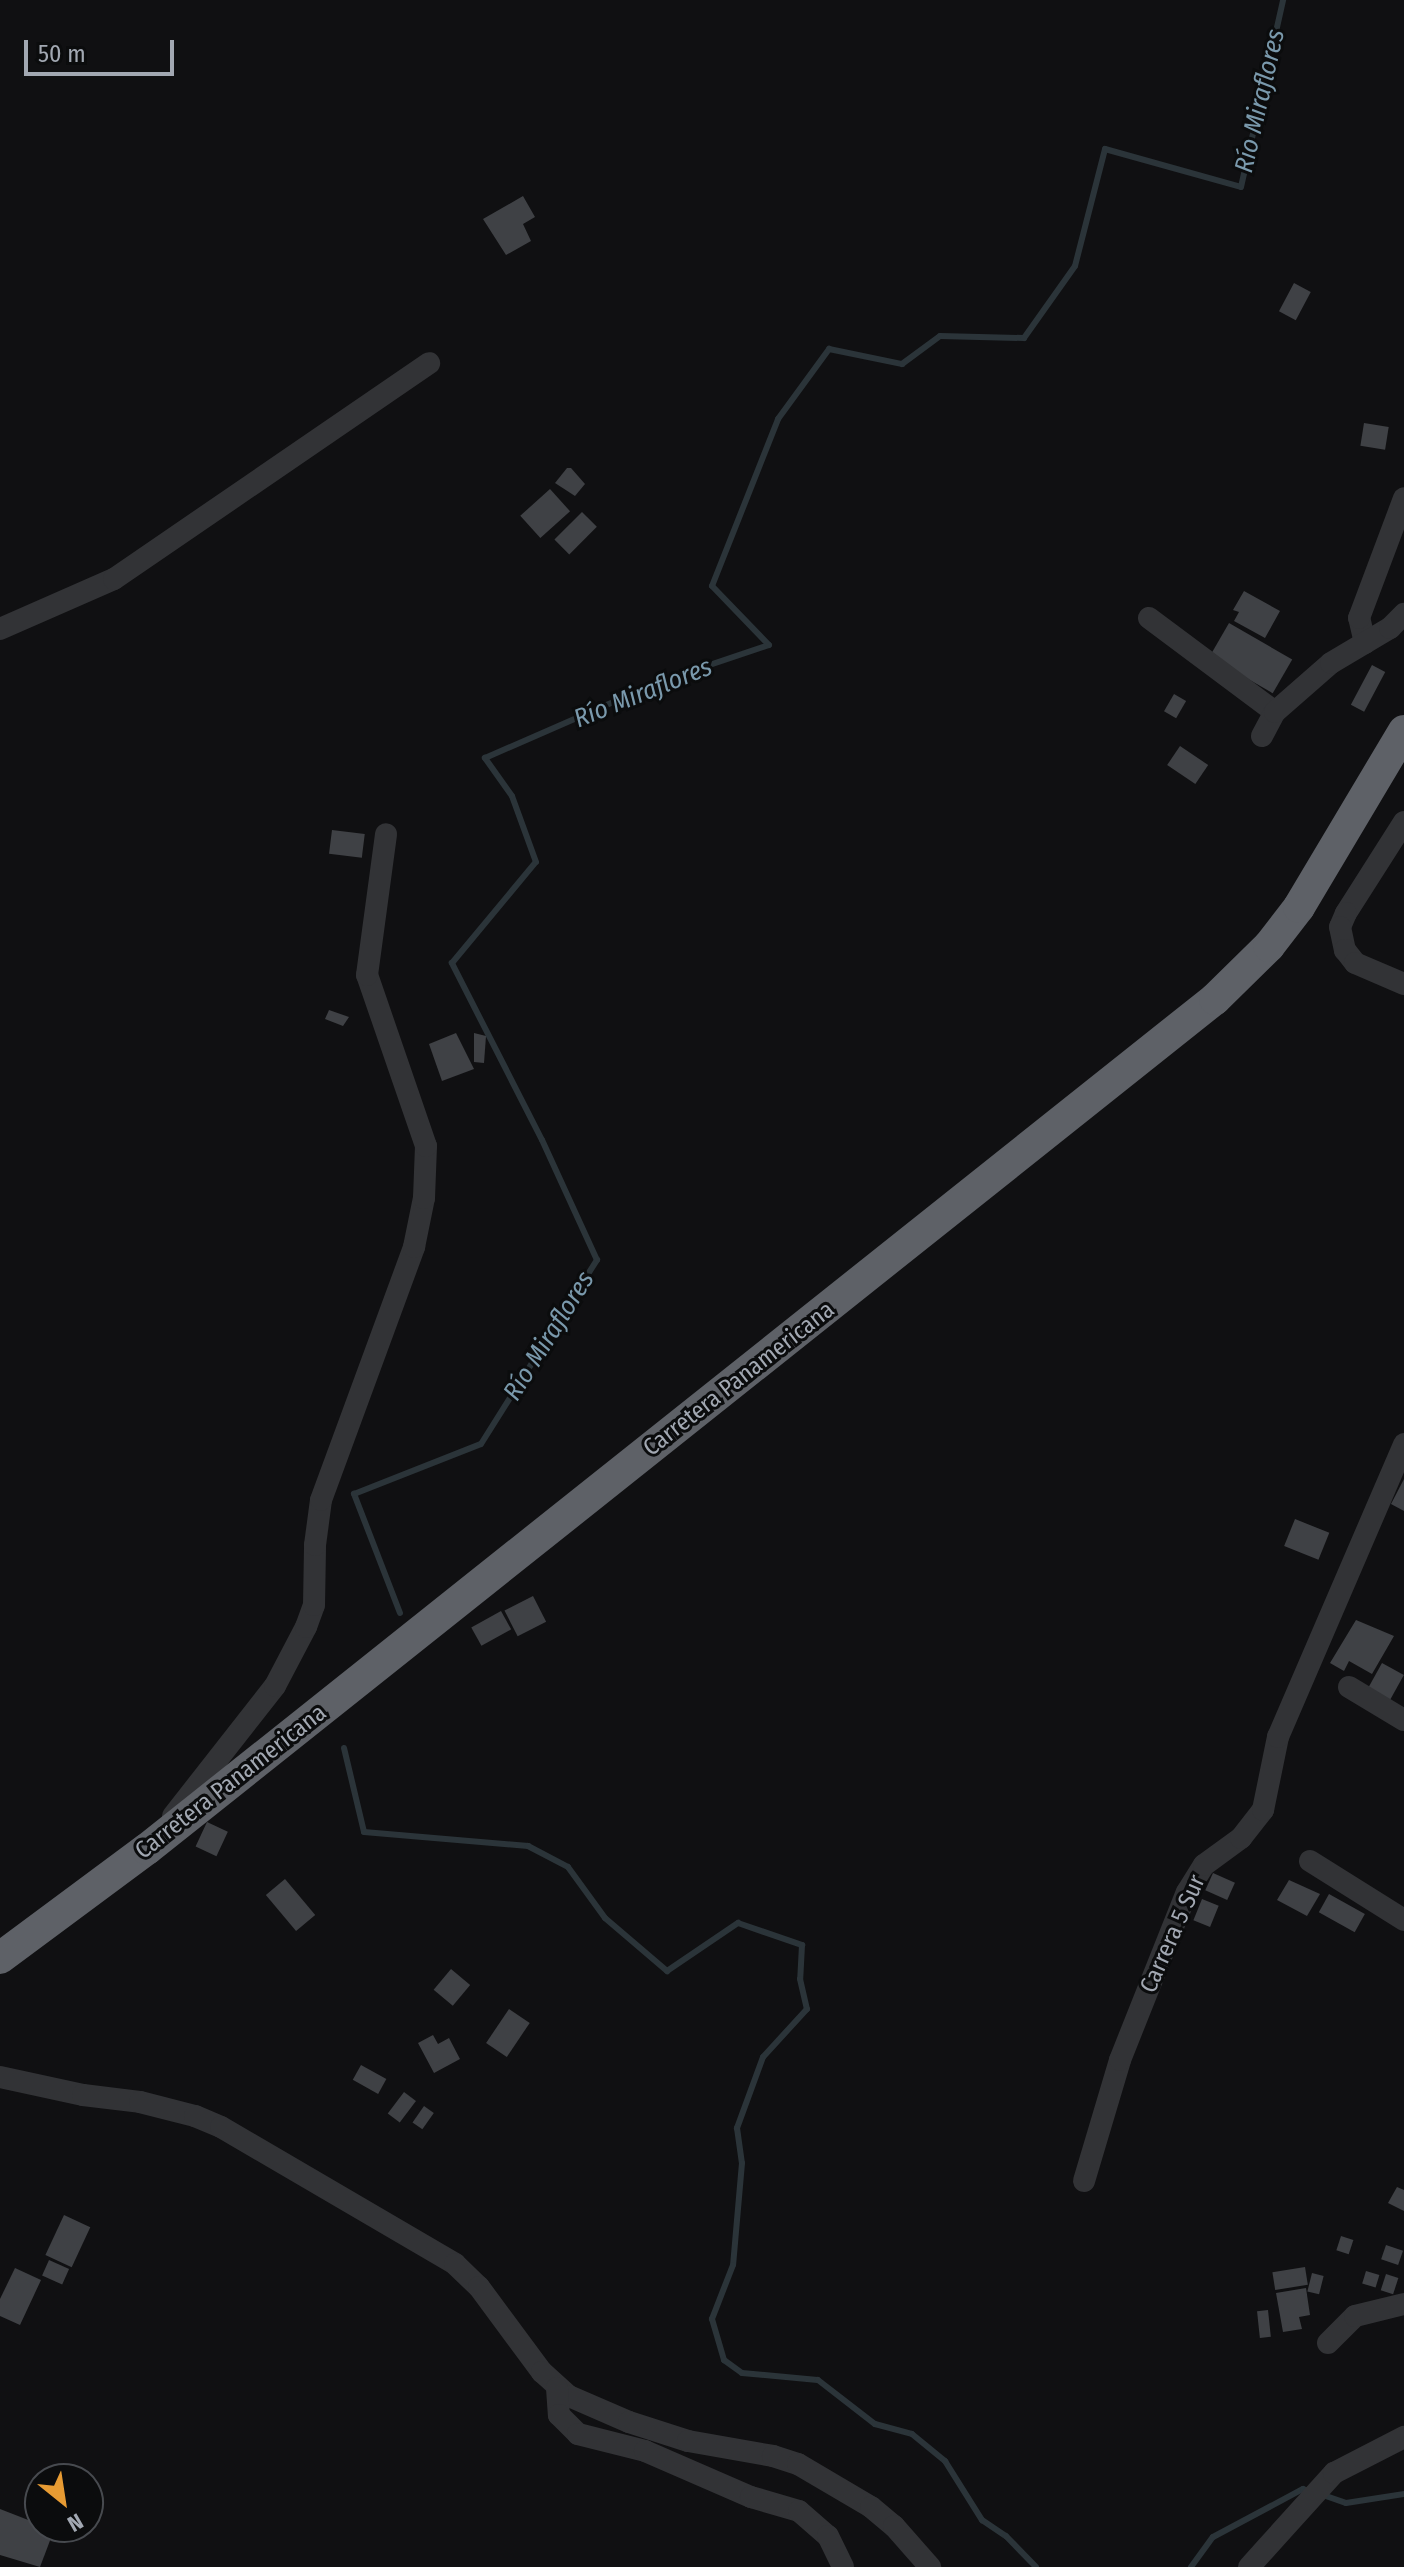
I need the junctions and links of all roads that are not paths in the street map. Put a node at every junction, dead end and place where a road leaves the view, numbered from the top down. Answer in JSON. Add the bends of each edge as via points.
{"nodes":[{"id":1,"x":429,"y":363,"type":"dead end"},
{"id":2,"x":1404,"y":498,"type":"edge"},
{"id":3,"x":1404,"y":614,"type":"edge"},
{"id":4,"x":1149,"y":618,"type":"dead end"},
{"id":5,"x":0,"y":629,"type":"edge"},
{"id":6,"x":1365,"y":643,"type":"junction"},
{"id":7,"x":1275,"y":712,"type":"junction"},
{"id":8,"x":1404,"y":731,"type":"edge"},
{"id":9,"x":1262,"y":736,"type":"dead end"},
{"id":10,"x":1404,"y":822,"type":"edge"},
{"id":11,"x":386,"y":834,"type":"dead end"},
{"id":12,"x":1404,"y":984,"type":"edge"},
{"id":13,"x":1404,"y":1444,"type":"edge"},
{"id":14,"x":1349,"y":1687,"type":"dead end"},
{"id":15,"x":1404,"y":1720,"type":"edge"},
{"id":16,"x":147,"y":1849,"type":"junction"},
{"id":17,"x":1310,"y":1861,"type":"dead end"},
{"id":18,"x":1404,"y":1920,"type":"edge"},
{"id":19,"x":0,"y":1958,"type":"edge"},
{"id":20,"x":0,"y":2077,"type":"edge"},
{"id":21,"x":1084,"y":2181,"type":"dead end"},
{"id":22,"x":1404,"y":2304,"type":"edge"},
{"id":23,"x":1328,"y":2343,"type":"dead end"},
{"id":24,"x":557,"y":2388,"type":"junction"},
{"id":25,"x":1404,"y":2437,"type":"edge"},
{"id":26,"x":843,"y":2567,"type":"edge"},
{"id":27,"x":930,"y":2567,"type":"edge"},
{"id":28,"x":1249,"y":2567,"type":"edge"}],
"edges":[{"from":1,"to":5,"type":"street","via":[[114,579]]},
{"from":2,"to":6,"type":"street","via":[[1359,618]]},
{"from":3,"to":6,"type":"street"},
{"from":4,"to":7,"type":"street"},
{"from":6,"to":7,"type":"street","via":[[1331,663]]},
{"from":7,"to":9,"type":"street"},
{"from":8,"to":16,"type":"highway","name":"Carretera Panamericana","via":[[1299,907],[1269,946],[1215,999]]},
{"from":10,"to":12,"type":"street","via":[[1340,927],[1345,950],[1355,963]]},
{"from":11,"to":16,"type":"street","via":[[367,975],[426,1146],[424,1198],[414,1247],[321,1500],[314,1605],[306,1627],[275,1686]]},
{"from":13,"to":21,"type":"street","name":"Carrera 5 Sur","via":[[1278,1737],[1263,1810],[1241,1838],[1204,1865],[1187,1892],[1120,2060]]},
{"from":14,"to":15,"type":"street"},
{"from":16,"to":19,"type":"highway","name":"Carretera Panamericana"},
{"from":17,"to":18,"type":"street"},
{"from":20,"to":24,"type":"street","via":[[195,2116],[244,2140],[455,2264]]},
{"from":22,"to":23,"type":"street","via":[[1355,2316]]},
{"from":24,"to":26,"type":"street","via":[[559,2415],[578,2434],[645,2451],[751,2497],[799,2511],[828,2536]]},
{"from":24,"to":27,"type":"street","via":[[657,2432],[798,2464],[871,2507]]},
{"from":25,"to":28,"type":"street","via":[[1334,2473]]}]}
